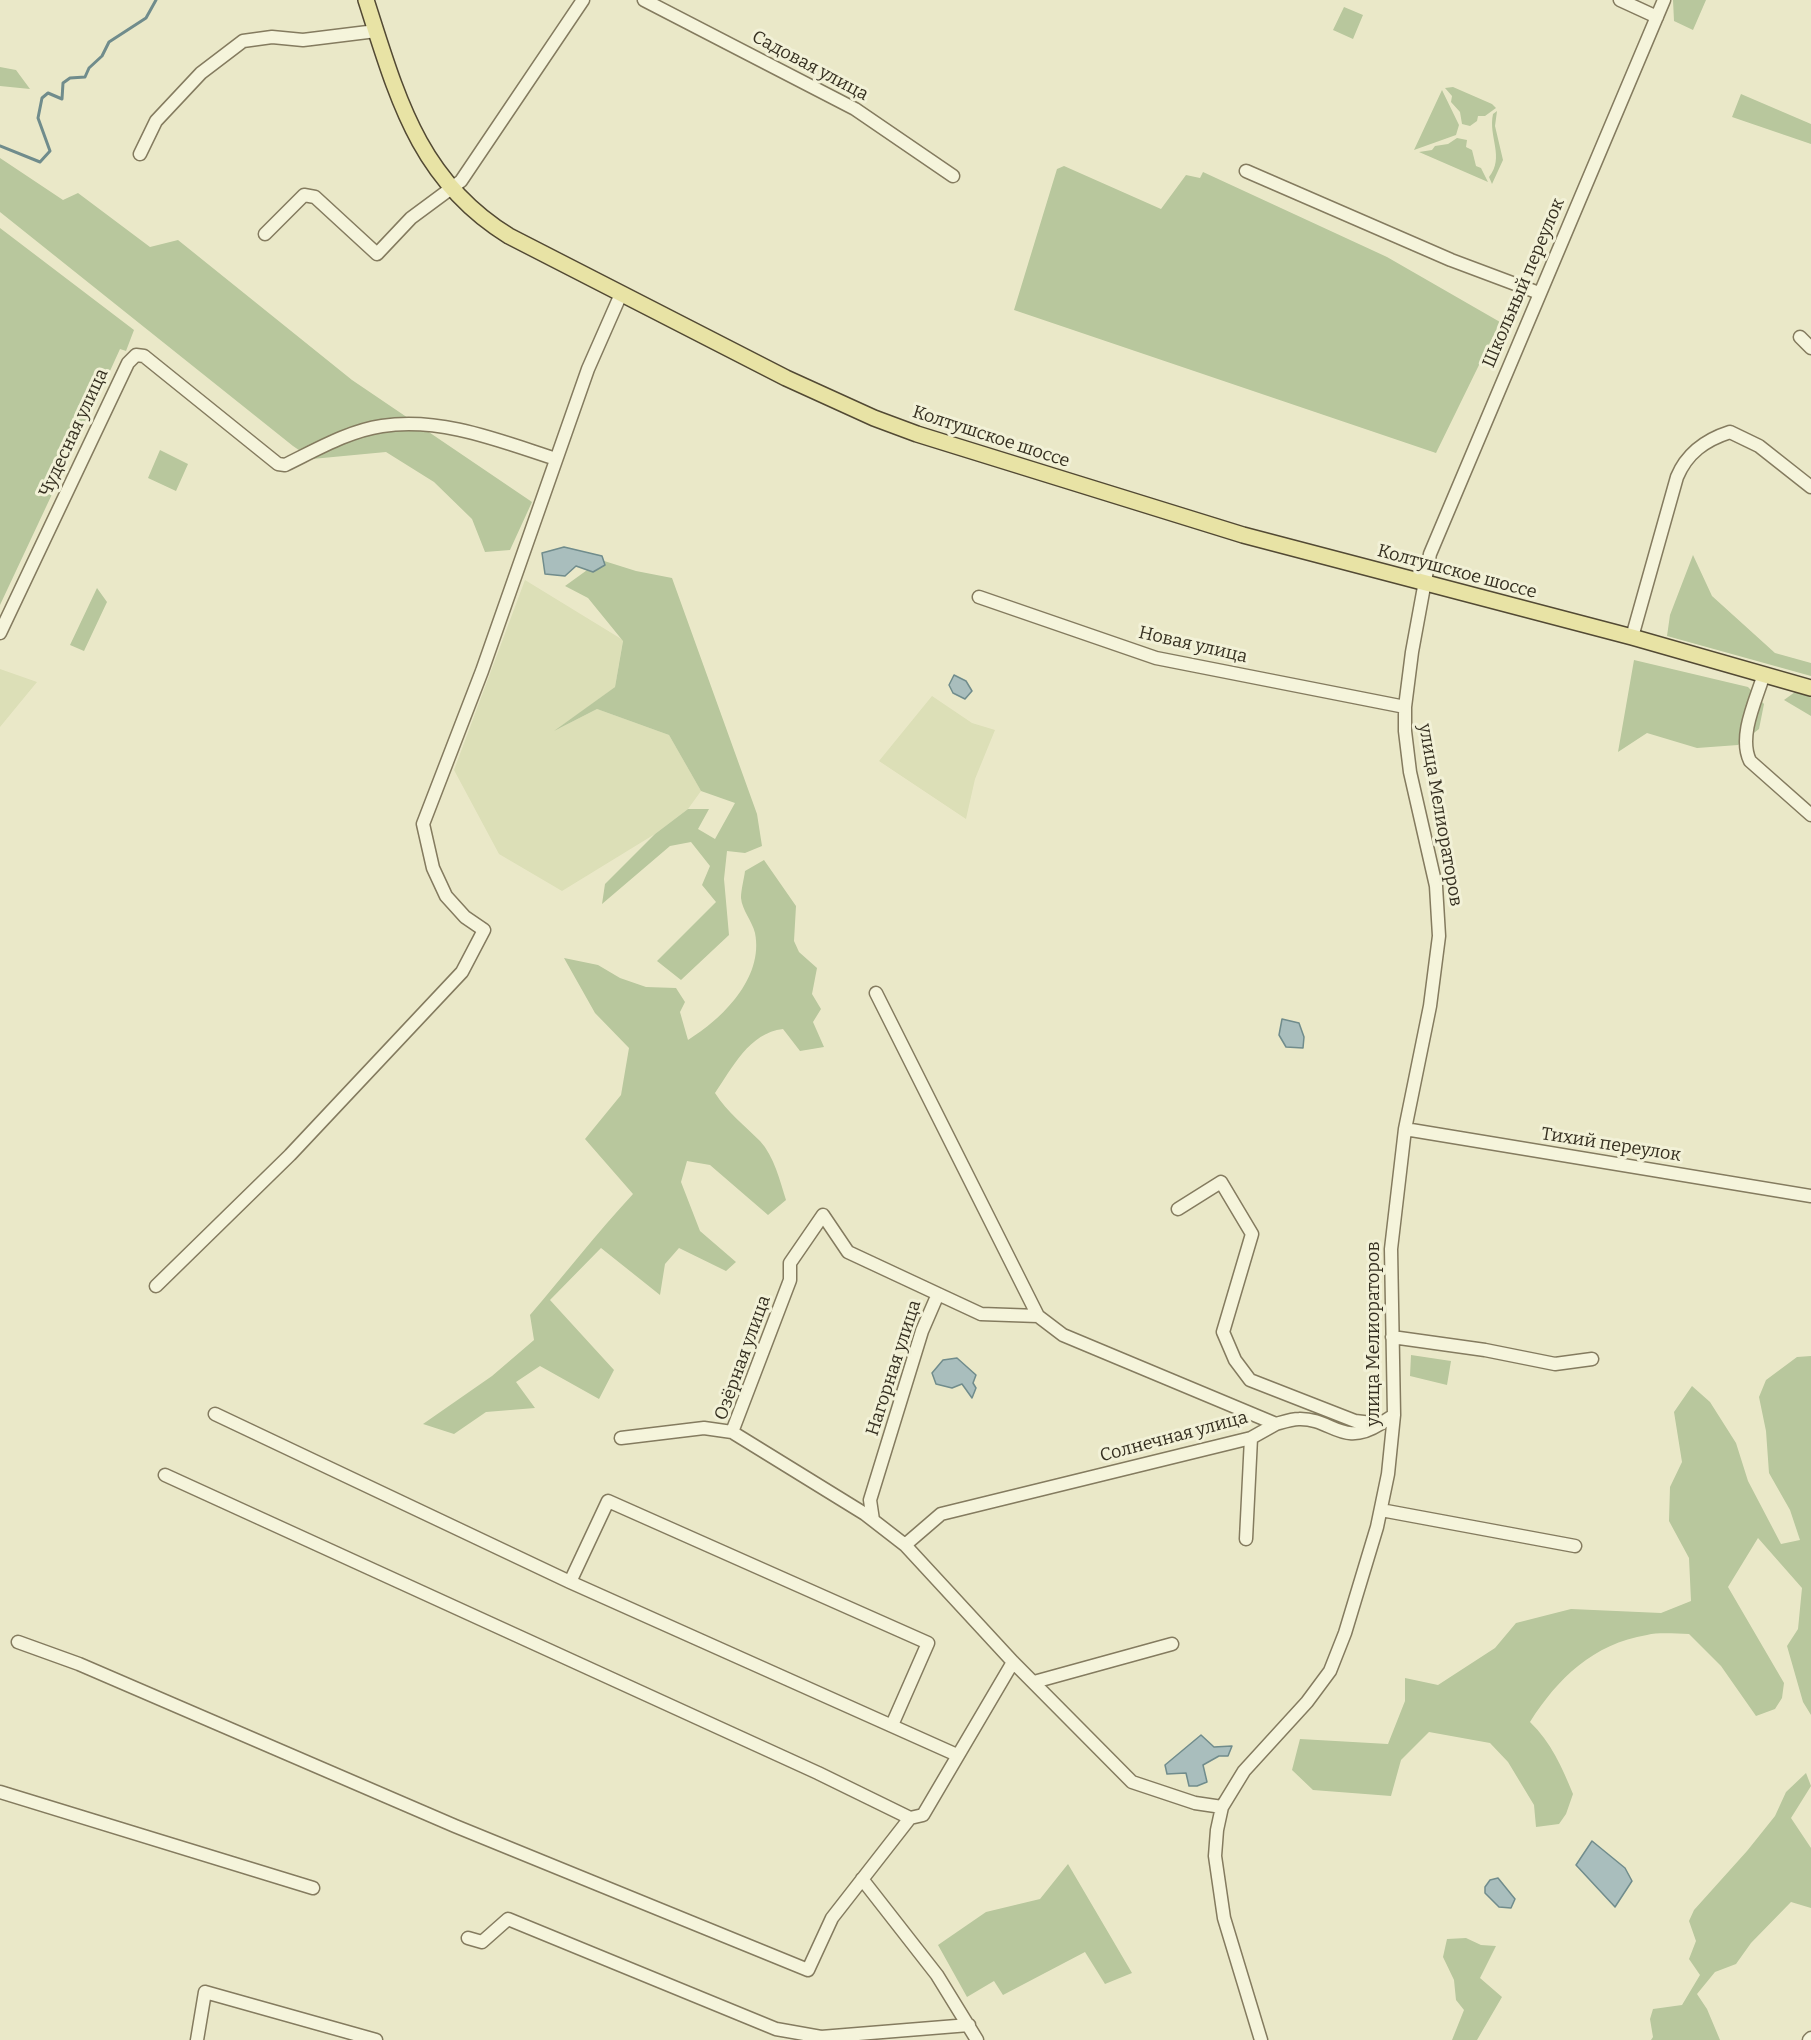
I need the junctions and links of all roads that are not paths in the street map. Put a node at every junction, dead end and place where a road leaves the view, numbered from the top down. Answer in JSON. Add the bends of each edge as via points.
{"nodes":[{"id":1,"x":366,"y":0,"type":"edge"},
{"id":2,"x":583,"y":0,"type":"edge"},
{"id":3,"x":644,"y":0,"type":"edge"},
{"id":4,"x":1620,"y":0,"type":"edge"},
{"id":5,"x":1664,"y":0,"type":"edge"},
{"id":6,"x":1657,"y":17,"type":"junction"},
{"id":7,"x":376,"y":31,"type":"junction"},
{"id":8,"x":140,"y":154,"type":"dead end"},
{"id":9,"x":1246,"y":171,"type":"dead end"},
{"id":10,"x":953,"y":176,"type":"dead end"},
{"id":11,"x":451,"y":188,"type":"junction"},
{"id":12,"x":265,"y":234,"type":"dead end"},
{"id":13,"x":1539,"y":292,"type":"junction"},
{"id":14,"x":621,"y":294,"type":"junction"},
{"id":15,"x":1800,"y":337,"type":"dead end"},
{"id":16,"x":1811,"y":348,"type":"edge"},
{"id":17,"x":556,"y":459,"type":"junction"},
{"id":18,"x":1811,"y":487,"type":"edge"},
{"id":19,"x":1425,"y":583,"type":"junction"},
{"id":20,"x":979,"y":597,"type":"dead end"},
{"id":21,"x":0,"y":633,"type":"edge"},
{"id":22,"x":1632,"y":637,"type":"junction"},
{"id":23,"x":1764,"y":674,"type":"junction"},
{"id":24,"x":1811,"y":688,"type":"edge"},
{"id":25,"x":1405,"y":707,"type":"junction"},
{"id":26,"x":1811,"y":815,"type":"edge"},
{"id":27,"x":876,"y":993,"type":"dead end"},
{"id":28,"x":1405,"y":1129,"type":"junction"},
{"id":29,"x":1811,"y":1196,"type":"edge"},
{"id":30,"x":1178,"y":1209,"type":"dead end"},
{"id":31,"x":156,"y":1286,"type":"dead end"},
{"id":32,"x":939,"y":1294,"type":"junction"},
{"id":33,"x":1038,"y":1316,"type":"junction"},
{"id":34,"x":1392,"y":1337,"type":"junction"},
{"id":35,"x":1592,"y":1359,"type":"dead end"},
{"id":36,"x":214,"y":1414,"type":"dead end"},
{"id":37,"x":1394,"y":1415,"type":"junction"},
{"id":38,"x":1276,"y":1424,"type":"junction"},
{"id":39,"x":1380,"y":1424,"type":"junction"},
{"id":40,"x":732,"y":1432,"type":"junction"},
{"id":41,"x":621,"y":1438,"type":"dead end"},
{"id":42,"x":1251,"y":1438,"type":"junction"},
{"id":43,"x":165,"y":1475,"type":"dead end"},
{"id":44,"x":1381,"y":1510,"type":"junction"},
{"id":45,"x":873,"y":1520,"type":"junction"},
{"id":46,"x":1246,"y":1539,"type":"dead end"},
{"id":47,"x":905,"y":1545,"type":"junction"},
{"id":48,"x":1575,"y":1546,"type":"dead end"},
{"id":49,"x":570,"y":1582,"type":"junction"},
{"id":50,"x":18,"y":1642,"type":"dead end"},
{"id":51,"x":1173,"y":1644,"type":"dead end"},
{"id":52,"x":1013,"y":1662,"type":"junction"},
{"id":53,"x":1034,"y":1682,"type":"junction"},
{"id":54,"x":892,"y":1725,"type":"junction"},
{"id":55,"x":957,"y":1755,"type":"junction"},
{"id":56,"x":0,"y":1792,"type":"edge"},
{"id":57,"x":1222,"y":1807,"type":"junction"},
{"id":58,"x":910,"y":1818,"type":"junction"},
{"id":59,"x":862,"y":1879,"type":"junction"},
{"id":60,"x":313,"y":1888,"type":"dead end"},
{"id":61,"x":468,"y":1938,"type":"dead end"},
{"id":62,"x":969,"y":2025,"type":"junction"},
{"id":63,"x":197,"y":2040,"type":"edge"},
{"id":64,"x":376,"y":2040,"type":"edge"},
{"id":65,"x":977,"y":2040,"type":"edge"},
{"id":66,"x":1262,"y":2040,"type":"edge"}],
"edges":[{"from":1,"to":7,"type":"main road","name":"Колтушское шоссе"},
{"from":2,"to":11,"type":"street","via":[[461,181]]},
{"from":3,"to":10,"type":"street","name":"Садовая улица","via":[[855,109]]},
{"from":4,"to":6,"type":"street"},
{"from":5,"to":6,"type":"street","name":"Школьный переулок"},
{"from":6,"to":13,"type":"street","name":"Школьный переулок"},
{"from":7,"to":8,"type":"street","via":[[303,40],[243,40],[201,73],[156,121]]},
{"from":7,"to":11,"type":"main road","name":"Колтушское шоссе","via":[[413,132]]},
{"from":9,"to":13,"type":"street","via":[[1451,260]]},
{"from":11,"to":12,"type":"street","via":[[411,218],[377,254],[315,197],[304,195]]},
{"from":11,"to":14,"type":"main road","name":"Колтушское шоссе","via":[[488,222]]},
{"from":13,"to":19,"type":"street","name":"Школьный переулок","via":[[1430,554]]},
{"from":14,"to":17,"type":"street","via":[[588,369]]},
{"from":14,"to":19,"type":"main road","name":"Колтушское шоссе","via":[[874,418],[1149,508]]},
{"from":15,"to":16,"type":"street"},
{"from":17,"to":21,"type":"street","name":"Чудесная улица","via":[[449,427],[417,423],[362,431],[285,465],[267,455],[144,356],[136,355],[128,363]]},
{"from":17,"to":31,"type":"street","via":[[482,671],[423,824],[433,868],[446,896],[484,930],[455,980],[290,1155]]},
{"from":18,"to":22,"type":"street","via":[[1759,446],[1730,432],[1711,438],[1693,452],[1677,477]]},
{"from":19,"to":22,"type":"main road","name":"Колтушское шоссе"},
{"from":19,"to":25,"type":"street","name":"улица Мелиораторов"},
{"from":20,"to":25,"type":"street","name":"Новая улица","via":[[1156,658]]},
{"from":22,"to":23,"type":"main road","name":"Колтушское шоссе"},
{"from":23,"to":24,"type":"main road","name":"Колтушское шоссе"},
{"from":23,"to":26,"type":"street","via":[[1745,750],[1750,761]]},
{"from":25,"to":28,"type":"street","name":"улица Мелиораторов","via":[[1410,772],[1440,912],[1430,1006]]},
{"from":27,"to":33,"type":"street"},
{"from":28,"to":29,"type":"street","name":"Тихий переулок"},
{"from":28,"to":34,"type":"street","name":"улица Мелиораторов","via":[[1390,1249]]},
{"from":30,"to":39,"type":"street","via":[[1221,1182],[1251,1234],[1223,1332],[1234,1360],[1250,1380],[1355,1421]]},
{"from":32,"to":33,"type":"street","name":"Нагорная улица","via":[[981,1314]]},
{"from":32,"to":40,"type":"street","name":"Озёрная улица","via":[[848,1252],[823,1215],[790,1263],[790,1280]]},
{"from":32,"to":45,"type":"street","name":"Нагорная улица","via":[[922,1331],[870,1500]]},
{"from":33,"to":38,"type":"street","name":"Солнечная улица","via":[[1063,1335]]},
{"from":34,"to":35,"type":"street","via":[[1555,1364]]},
{"from":34,"to":37,"type":"street","name":"улица Мелиораторов"},
{"from":36,"to":49,"type":"street"},
{"from":37,"to":39,"type":"street"},
{"from":37,"to":44,"type":"street","name":"улица Мелиораторов"},
{"from":38,"to":39,"type":"street","via":[[1301,1418],[1353,1434]]},
{"from":38,"to":42,"type":"street","name":"Солнечная улица"},
{"from":40,"to":41,"type":"street","via":[[704,1428]]},
{"from":40,"to":45,"type":"street","name":"Озёрная улица"},
{"from":42,"to":46,"type":"street"},
{"from":42,"to":47,"type":"street","name":"Солнечная улица","via":[[941,1514]]},
{"from":43,"to":58,"type":"street"},
{"from":44,"to":48,"type":"street"},
{"from":44,"to":57,"type":"street","name":"улица Мелиораторов","via":[[1330,1671],[1244,1771]]},
{"from":45,"to":47,"type":"street","name":"Озёрная улица"},
{"from":47,"to":52,"type":"street","name":"Озёрная улица"},
{"from":49,"to":54,"type":"street"},
{"from":49,"to":54,"type":"street","via":[[608,1501],[928,1643]]},
{"from":50,"to":59,"type":"street","via":[[79,1664],[455,1826],[797,1967],[808,1970],[832,1918]]},
{"from":51,"to":53,"type":"street"},
{"from":52,"to":53,"type":"street","name":"Озёрная улица"},
{"from":52,"to":55,"type":"street"},
{"from":53,"to":57,"type":"street","name":"Озёрная улица","via":[[1132,1782],[1195,1803]]},
{"from":54,"to":55,"type":"street"},
{"from":55,"to":58,"type":"street","via":[[923,1815]]},
{"from":56,"to":60,"type":"street"},
{"from":57,"to":66,"type":"street","name":"улица Мелиораторов","via":[[1215,1856],[1224,1918]]},
{"from":58,"to":59,"type":"street"},
{"from":59,"to":62,"type":"street","via":[[937,1975]]},
{"from":61,"to":62,"type":"street","via":[[482,1942],[508,1918],[776,2029],[821,2037]]},
{"from":62,"to":65,"type":"street"},
{"from":63,"to":64,"type":"street","via":[[205,1992]]}]}
